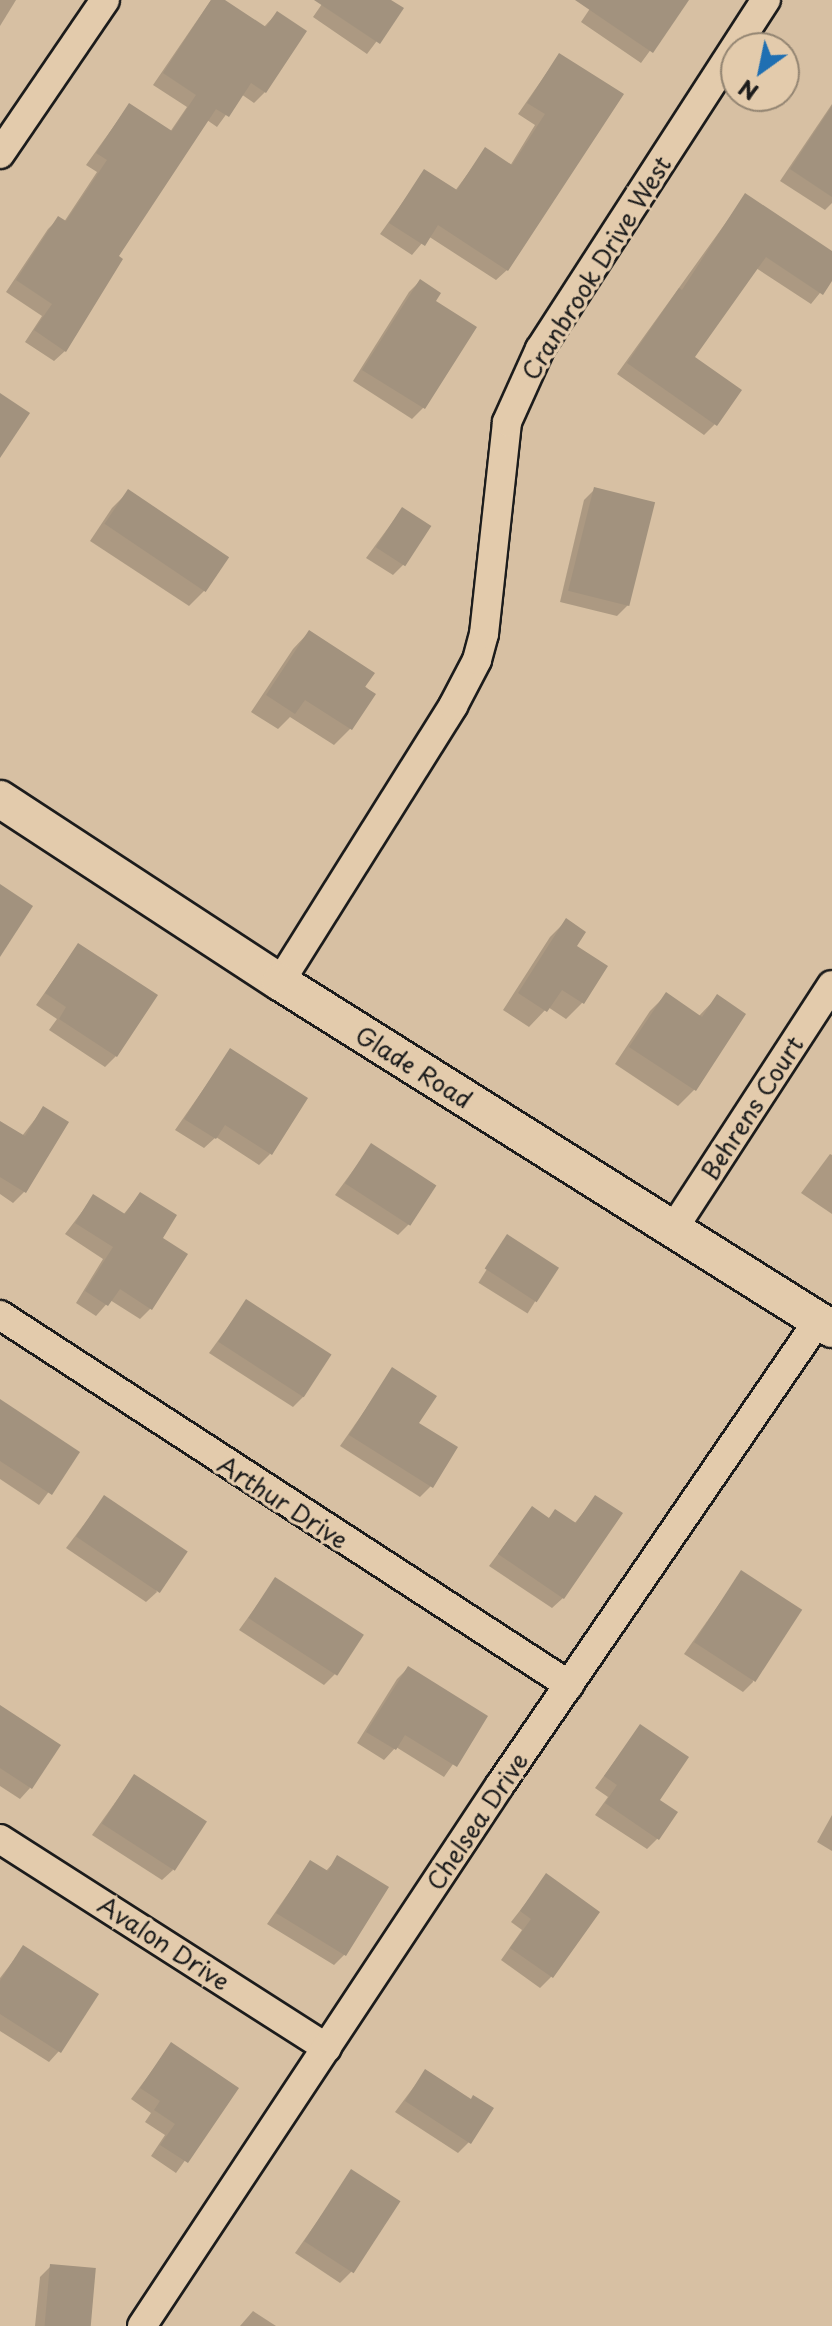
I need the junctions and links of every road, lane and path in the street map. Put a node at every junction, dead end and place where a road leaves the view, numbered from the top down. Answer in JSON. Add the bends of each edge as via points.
{"nodes":[{"id":1,"x":105,"y":0,"type":"edge"},
{"id":2,"x":766,"y":0,"type":"edge"},
{"id":3,"x":0,"y":154,"type":"edge"},
{"id":4,"x":0,"y":799,"type":"edge"},
{"id":5,"x":280,"y":982,"type":"junction"},
{"id":6,"x":832,"y":985,"type":"edge"},
{"id":7,"x":672,"y":1231,"type":"junction"},
{"id":8,"x":0,"y":1315,"type":"edge"},
{"id":9,"x":825,"y":1325,"type":"edge"},
{"id":10,"x":569,"y":1685,"type":"junction"},
{"id":11,"x":0,"y":1839,"type":"edge"},
{"id":12,"x":327,"y":2048,"type":"junction"},
{"id":13,"x":142,"y":2326,"type":"edge"}],
"edges":[{"from":1,"to":3,"type":"street"},
{"from":2,"to":5,"type":"street","name":"Cranbrook Drive West","via":[[540,349],[507,422],[477,660]]},
{"from":4,"to":5,"type":"main road","name":"Glade Road"},
{"from":5,"to":7,"type":"main road","name":"Glade Road"},
{"from":6,"to":7,"type":"street","name":"Behrens Court"},
{"from":7,"to":9,"type":"main road","name":"Glade Road"},
{"from":8,"to":10,"type":"street","name":"Arthur Drive"},
{"from":9,"to":10,"type":"street","name":"Chelsea Drive"},
{"from":10,"to":12,"type":"street","name":"Chelsea Drive"},
{"from":11,"to":12,"type":"street","name":"Avalon Drive"},
{"from":12,"to":13,"type":"street","name":"Chelsea Drive"}]}
